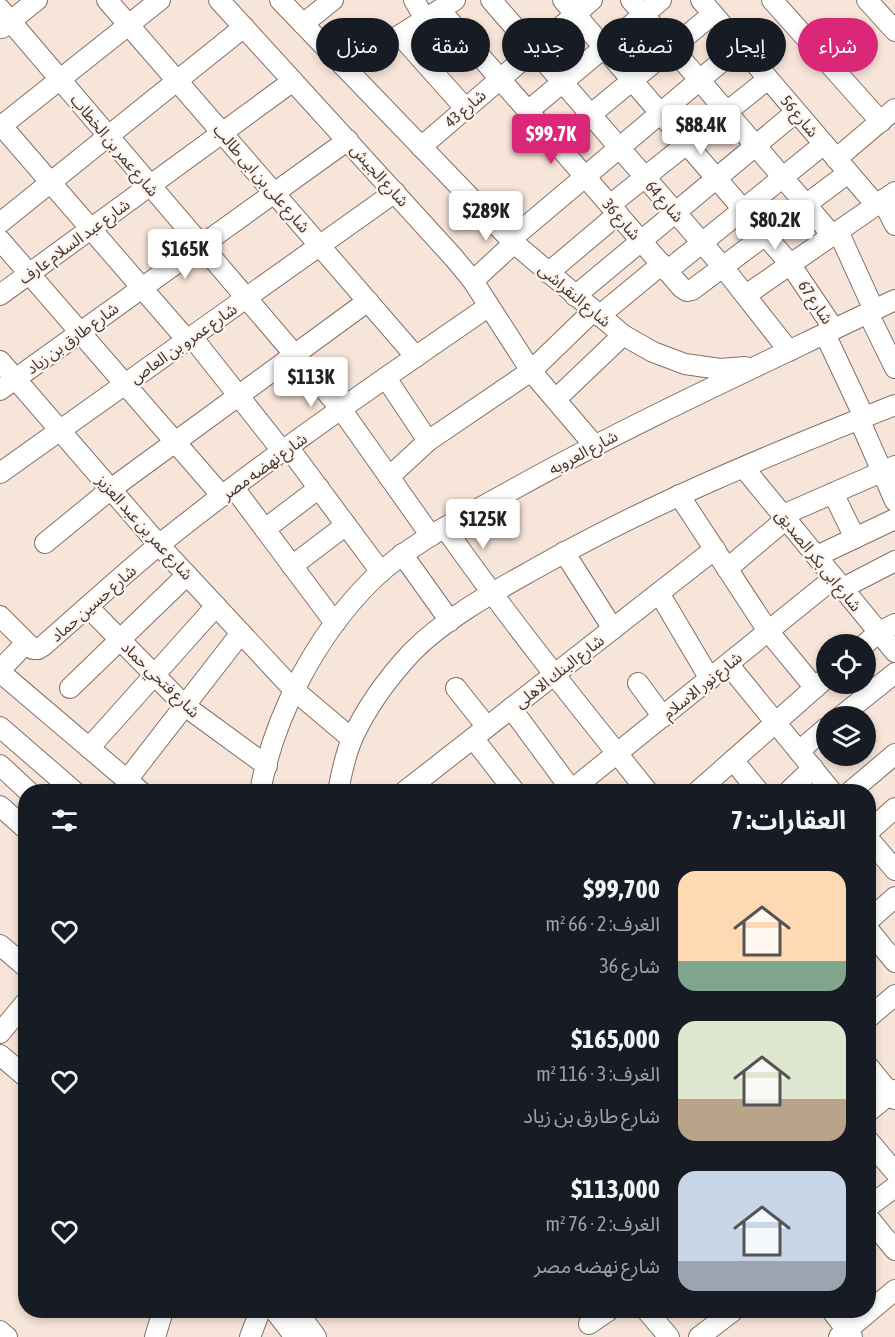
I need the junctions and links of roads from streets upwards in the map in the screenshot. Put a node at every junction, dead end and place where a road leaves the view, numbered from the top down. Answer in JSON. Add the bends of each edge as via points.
{"nodes":[{"id":1,"x":37,"y":0,"type":"edge"},
{"id":2,"x":106,"y":0,"type":"edge"},
{"id":3,"x":160,"y":0,"type":"edge"},
{"id":4,"x":219,"y":0,"type":"edge"},
{"id":5,"x":280,"y":0,"type":"edge"},
{"id":6,"x":333,"y":0,"type":"edge"},
{"id":7,"x":414,"y":0,"type":"edge"},
{"id":8,"x":491,"y":0,"type":"edge"},
{"id":9,"x":592,"y":0,"type":"edge"},
{"id":10,"x":661,"y":0,"type":"edge"},
{"id":11,"x":772,"y":0,"type":"edge"},
{"id":12,"x":867,"y":0,"type":"edge"},
{"id":13,"x":569,"y":7,"type":"edge"},
{"id":14,"x":637,"y":7,"type":"edge"},
{"id":15,"x":707,"y":7,"type":"edge"},
{"id":16,"x":440,"y":10,"type":"edge"},
{"id":17,"x":507,"y":18,"type":"edge"},
{"id":18,"x":4,"y":20,"type":"edge"},
{"id":19,"x":694,"y":22,"type":"edge"},
{"id":20,"x":303,"y":24,"type":"junction"},
{"id":21,"x":129,"y":25,"type":"junction"},
{"id":22,"x":244,"y":27,"type":"junction"},
{"id":23,"x":895,"y":31,"type":"edge"},
{"id":24,"x":400,"y":35,"type":"joint"},
{"id":25,"x":316,"y":38,"type":"edge"},
{"id":26,"x":597,"y":39,"type":"edge"},
{"id":27,"x":597,"y":53,"type":"edge"},
{"id":28,"x":349,"y":72,"type":"edge"},
{"id":29,"x":506,"y":72,"type":"edge"},
{"id":30,"x":554,"y":72,"type":"edge"},
{"id":31,"x":626,"y":72,"type":"edge"},
{"id":32,"x":643,"y":72,"type":"edge"},
{"id":33,"x":692,"y":72,"type":"edge"},
{"id":34,"x":709,"y":72,"type":"edge"},
{"id":35,"x":762,"y":72,"type":"edge"},
{"id":36,"x":499,"y":78,"type":"junction"},
{"id":37,"x":768,"y":79,"type":"junction"},
{"id":38,"x":60,"y":80,"type":"junction"},
{"id":39,"x":633,"y":80,"type":"junction"},
{"id":40,"x":699,"y":80,"type":"junction"},
{"id":41,"x":177,"y":81,"type":"junction"},
{"id":42,"x":293,"y":81,"type":"junction"},
{"id":43,"x":562,"y":82,"type":"junction"},
{"id":44,"x":465,"y":108,"type":"junction"},
{"id":45,"x":528,"y":111,"type":"junction"},
{"id":46,"x":726,"y":112,"type":"junction"},
{"id":47,"x":796,"y":112,"type":"junction"},
{"id":48,"x":661,"y":113,"type":"junction"},
{"id":49,"x":591,"y":115,"type":"junction"},
{"id":50,"x":888,"y":115,"type":"edge"},
{"id":51,"x":0,"y":126,"type":"edge"},
{"id":52,"x":224,"y":133,"type":"junction"},
{"id":53,"x":108,"y":136,"type":"junction"},
{"id":54,"x":348,"y":140,"type":"junction"},
{"id":55,"x":556,"y":143,"type":"junction"},
{"id":56,"x":687,"y":144,"type":"junction"},
{"id":57,"x":755,"y":146,"type":"junction"},
{"id":58,"x":421,"y":147,"type":"junction"},
{"id":59,"x":619,"y":148,"type":"junction"},
{"id":60,"x":836,"y":158,"type":"junction"},
{"id":61,"x":585,"y":176,"type":"junction"},
{"id":62,"x":645,"y":177,"type":"junction"},
{"id":63,"x":783,"y":177,"type":"junction"},
{"id":64,"x":717,"y":178,"type":"junction"},
{"id":65,"x":51,"y":182,"type":"junction"},
{"id":66,"x":150,"y":186,"type":"junction"},
{"id":67,"x":395,"y":192,"type":"junction"},
{"id":68,"x":275,"y":193,"type":"junction"},
{"id":69,"x":884,"y":199,"type":"edge"},
{"id":70,"x":806,"y":205,"type":"junction"},
{"id":71,"x":743,"y":209,"type":"junction"},
{"id":72,"x":614,"y":210,"type":"junction"},
{"id":73,"x":675,"y":212,"type":"junction"},
{"id":74,"x":0,"y":223,"type":"edge"},
{"id":75,"x":895,"y":225,"type":"edge"},
{"id":76,"x":91,"y":229,"type":"junction"},
{"id":77,"x":835,"y":233,"type":"junction"},
{"id":78,"x":766,"y":235,"type":"junction"},
{"id":79,"x":0,"y":240,"type":"edge"},
{"id":80,"x":641,"y":241,"type":"junction"},
{"id":81,"x":512,"y":242,"type":"junction"},
{"id":82,"x":702,"y":243,"type":"junction"},
{"id":83,"x":201,"y":246,"type":"junction"},
{"id":84,"x":320,"y":246,"type":"junction"},
{"id":85,"x":790,"y":264,"type":"junction"},
{"id":86,"x":723,"y":267,"type":"junction"},
{"id":87,"x":664,"y":268,"type":"junction"},
{"id":88,"x":30,"y":273,"type":"junction"},
{"id":89,"x":548,"y":273,"type":"junction"},
{"id":90,"x":473,"y":281,"type":"junction"},
{"id":91,"x":142,"y":288,"type":"junction"},
{"id":92,"x":0,"y":295,"type":"edge"},
{"id":93,"x":746,"y":295,"type":"junction"},
{"id":94,"x":575,"y":296,"type":"junction"},
{"id":95,"x":246,"y":298,"type":"junction"},
{"id":96,"x":895,"y":300,"type":"edge"},
{"id":97,"x":368,"y":301,"type":"junction"},
{"id":98,"x":489,"y":306,"type":"junction"},
{"id":99,"x":871,"y":312,"type":"junction"},
{"id":100,"x":596,"y":313,"type":"junction"},
{"id":101,"x":81,"y":332,"type":"junction"},
{"id":102,"x":830,"y":332,"type":"junction"},
{"id":103,"x":623,"y":335,"type":"junction"},
{"id":104,"x":190,"y":338,"type":"junction"},
{"id":105,"x":789,"y":351,"type":"junction"},
{"id":106,"x":294,"y":355,"type":"junction"},
{"id":107,"x":416,"y":357,"type":"junction"},
{"id":108,"x":0,"y":361,"type":"edge"},
{"id":109,"x":754,"y":367,"type":"junction"},
{"id":110,"x":895,"y":368,"type":"edge"},
{"id":111,"x":531,"y":371,"type":"junction"},
{"id":112,"x":386,"y":378,"type":"junction"},
{"id":113,"x":8,"y":384,"type":"edge"},
{"id":114,"x":126,"y":384,"type":"junction"},
{"id":115,"x":239,"y":396,"type":"junction"},
{"id":116,"x":556,"y":399,"type":"junction"},
{"id":117,"x":895,"y":405,"type":"edge"},
{"id":118,"x":341,"y":409,"type":"junction"},
{"id":119,"x":861,"y":418,"type":"junction"},
{"id":120,"x":60,"y":431,"type":"junction"},
{"id":121,"x":429,"y":441,"type":"junction"},
{"id":122,"x":176,"y":442,"type":"junction"},
{"id":123,"x":594,"y":445,"type":"junction"},
{"id":124,"x":286,"y":449,"type":"junction"},
{"id":125,"x":744,"y":468,"type":"junction"},
{"id":126,"x":889,"y":468,"type":"edge"},
{"id":127,"x":0,"y":473,"type":"edge"},
{"id":128,"x":389,"y":477,"type":"junction"},
{"id":129,"x":319,"y":488,"type":"junction"},
{"id":130,"x":111,"y":489,"type":"junction"},
{"id":131,"x":228,"y":492,"type":"junction"},
{"id":132,"x":833,"y":493,"type":"junction"},
{"id":133,"x":679,"y":495,"type":"junction"},
{"id":134,"x":895,"y":501,"type":"edge"},
{"id":135,"x":784,"y":517,"type":"junction"},
{"id":136,"x":895,"y":519,"type":"edge"},
{"id":137,"x":346,"y":525,"type":"junction"},
{"id":138,"x":265,"y":529,"type":"junction"},
{"id":139,"x":438,"y":532,"type":"junction"},
{"id":140,"x":855,"y":538,"type":"junction"},
{"id":141,"x":45,"y":543,"type":"dead end"},
{"id":142,"x":159,"y":545,"type":"junction"},
{"id":143,"x":715,"y":549,"type":"junction"},
{"id":144,"x":564,"y":552,"type":"junction"},
{"id":145,"x":402,"y":554,"type":"junction"},
{"id":146,"x":817,"y":556,"type":"junction"},
{"id":147,"x":895,"y":561,"type":"edge"},
{"id":148,"x":292,"y":566,"type":"junction"},
{"id":149,"x":727,"y":569,"type":"junction"},
{"id":150,"x":381,"y":572,"type":"junction"},
{"id":151,"x":187,"y":575,"type":"junction"},
{"id":152,"x":838,"y":583,"type":"junction"},
{"id":153,"x":491,"y":593,"type":"junction"},
{"id":154,"x":659,"y":593,"type":"junction"},
{"id":155,"x":216,"y":606,"type":"junction"},
{"id":156,"x":88,"y":607,"type":"junction"},
{"id":157,"x":0,"y":616,"type":"edge"},
{"id":158,"x":450,"y":621,"type":"junction"},
{"id":159,"x":335,"y":623,"type":"junction"},
{"id":160,"x":887,"y":628,"type":"edge"},
{"id":161,"x":613,"y":629,"type":"junction"},
{"id":162,"x":768,"y":631,"type":"junction"},
{"id":163,"x":241,"y":633,"type":"junction"},
{"id":164,"x":120,"y":640,"type":"junction"},
{"id":165,"x":26,"y":643,"type":"junction"},
{"id":166,"x":895,"y":652,"type":"edge"},
{"id":167,"x":728,"y":664,"type":"junction"},
{"id":168,"x":0,"y":671,"type":"edge"},
{"id":169,"x":895,"y":673,"type":"edge"},
{"id":170,"x":155,"y":675,"type":"junction"},
{"id":171,"x":554,"y":675,"type":"junction"},
{"id":172,"x":816,"y":678,"type":"edge"},
{"id":173,"x":710,"y":679,"type":"junction"},
{"id":174,"x":638,"y":683,"type":"dead end"},
{"id":175,"x":816,"y":687,"type":"edge"},
{"id":176,"x":70,"y":688,"type":"dead end"},
{"id":177,"x":456,"y":688,"type":"dead end"},
{"id":178,"x":294,"y":690,"type":"junction"},
{"id":179,"x":185,"y":706,"type":"junction"},
{"id":180,"x":854,"y":706,"type":"edge"},
{"id":181,"x":511,"y":708,"type":"junction"},
{"id":182,"x":663,"y":717,"type":"junction"},
{"id":183,"x":776,"y":722,"type":"junction"},
{"id":184,"x":0,"y":727,"type":"edge"},
{"id":185,"x":480,"y":733,"type":"junction"},
{"id":186,"x":816,"y":737,"type":"edge"},
{"id":187,"x":352,"y":740,"type":"junction"},
{"id":188,"x":89,"y":748,"type":"junction"},
{"id":189,"x":799,"y":751,"type":"junction"},
{"id":190,"x":617,"y":754,"type":"junction"},
{"id":191,"x":895,"y":754,"type":"edge"},
{"id":192,"x":733,"y":760,"type":"junction"},
{"id":193,"x":0,"y":765,"type":"edge"},
{"id":194,"x":267,"y":766,"type":"junction"},
{"id":195,"x":813,"y":768,"type":"junction"},
{"id":196,"x":20,"y":784,"type":"edge"},
{"id":197,"x":66,"y":784,"type":"edge"},
{"id":198,"x":132,"y":784,"type":"edge"},
{"id":199,"x":135,"y":784,"type":"edge"},
{"id":200,"x":262,"y":784,"type":"edge"},
{"id":201,"x":340,"y":784,"type":"edge"},
{"id":202,"x":414,"y":784,"type":"edge"},
{"id":203,"x":510,"y":784,"type":"edge"},
{"id":204,"x":566,"y":784,"type":"edge"},
{"id":205,"x":580,"y":784,"type":"edge"},
{"id":206,"x":641,"y":784,"type":"edge"},
{"id":207,"x":706,"y":784,"type":"edge"},
{"id":208,"x":752,"y":784,"type":"edge"},
{"id":209,"x":796,"y":784,"type":"edge"},
{"id":210,"x":826,"y":784,"type":"edge"},
{"id":211,"x":859,"y":784,"type":"edge"},
{"id":212,"x":0,"y":806,"type":"edge"},
{"id":213,"x":895,"y":808,"type":"edge"},
{"id":214,"x":18,"y":822,"type":"edge"},
{"id":215,"x":876,"y":825,"type":"edge"},
{"id":216,"x":876,"y":847,"type":"edge"},
{"id":217,"x":895,"y":870,"type":"edge"},
{"id":218,"x":895,"y":897,"type":"edge"},
{"id":219,"x":876,"y":914,"type":"edge"},
{"id":220,"x":876,"y":939,"type":"edge"},
{"id":221,"x":0,"y":945,"type":"edge"},
{"id":222,"x":18,"y":960,"type":"edge"},
{"id":223,"x":895,"y":962,"type":"edge"},
{"id":224,"x":895,"y":995,"type":"edge"},
{"id":225,"x":876,"y":1011,"type":"edge"},
{"id":226,"x":18,"y":1012,"type":"edge"},
{"id":227,"x":0,"y":1033,"type":"edge"},
{"id":228,"x":0,"y":1055,"type":"edge"},
{"id":229,"x":18,"y":1070,"type":"edge"},
{"id":230,"x":876,"y":1075,"type":"edge"},
{"id":231,"x":893,"y":1094,"type":"edge"},
{"id":232,"x":876,"y":1106,"type":"edge"},
{"id":233,"x":876,"y":1149,"type":"edge"},
{"id":234,"x":895,"y":1172,"type":"edge"},
{"id":235,"x":895,"y":1187,"type":"edge"},
{"id":236,"x":876,"y":1201,"type":"edge"},
{"id":237,"x":876,"y":1227,"type":"edge"},
{"id":238,"x":895,"y":1250,"type":"edge"},
{"id":239,"x":895,"y":1290,"type":"edge"},
{"id":240,"x":876,"y":1307,"type":"edge"},
{"id":241,"x":161,"y":1318,"type":"edge"},
{"id":242,"x":257,"y":1318,"type":"edge"},
{"id":243,"x":280,"y":1318,"type":"edge"},
{"id":244,"x":302,"y":1318,"type":"edge"},
{"id":245,"x":598,"y":1318,"type":"edge"},
{"id":246,"x":653,"y":1318,"type":"edge"},
{"id":247,"x":716,"y":1318,"type":"edge"},
{"id":248,"x":836,"y":1318,"type":"edge"},
{"id":249,"x":865,"y":1318,"type":"edge"},
{"id":250,"x":590,"y":1324,"type":"dead end"},
{"id":251,"x":0,"y":1330,"type":"edge"},
{"id":252,"x":846,"y":1335,"type":"edge"},
{"id":253,"x":7,"y":1337,"type":"edge"},
{"id":254,"x":155,"y":1337,"type":"edge"},
{"id":255,"x":250,"y":1337,"type":"edge"},
{"id":256,"x":295,"y":1337,"type":"edge"},
{"id":257,"x":316,"y":1337,"type":"edge"},
{"id":258,"x":669,"y":1337,"type":"edge"},
{"id":259,"x":699,"y":1337,"type":"edge"}],
"edges":[{"from":1,"to":18,"type":"street"},
{"from":2,"to":21,"type":"street","name":"شارع على بن ابى طالب"},
{"from":3,"to":21,"type":"street"},
{"from":4,"to":22,"type":"street","name":"شارع الجيش"},
{"from":5,"to":20,"type":"street","name":"شارع النقراشى"},
{"from":6,"to":20,"type":"street"},
{"from":7,"to":16,"type":"street","name":"شارع 36"},
{"from":8,"to":17,"type":"street","name":"شارع 64"},
{"from":9,"to":13,"type":"street","name":"شارع 43"},
{"from":10,"to":14,"type":"street"},
{"from":11,"to":50,"type":"street"},
{"from":12,"to":23,"type":"street"},
{"from":13,"to":26,"type":"street","name":"شارع 67"},
{"from":15,"to":19,"type":"street"},
{"from":16,"to":24,"type":"street"},
{"from":16,"to":36,"type":"street","name":"شارع 36"},
{"from":18,"to":38,"type":"street","name":"شارع عمر بن الخطاب"},
{"from":20,"to":25,"type":"street","name":"شارع النقراشى"},
{"from":21,"to":38,"type":"street"},
{"from":21,"to":41,"type":"street","name":"شارع على بن ابى طالب"},
{"from":22,"to":41,"type":"street"},
{"from":22,"to":42,"type":"street","name":"شارع الجيش"},
{"from":24,"to":44,"type":"street"},
{"from":27,"to":43,"type":"street"},
{"from":28,"to":58,"type":"street","name":"شارع النقراشى"},
{"from":29,"to":36,"type":"street","name":"شارع 43"},
{"from":30,"to":43,"type":"street","name":"شارع 64"},
{"from":31,"to":39,"type":"street","name":"شارع 67"},
{"from":32,"to":39,"type":"street"},
{"from":33,"to":40,"type":"street"},
{"from":34,"to":40,"type":"street"},
{"from":35,"to":37,"type":"street","name":"شارع 56"},
{"from":36,"to":44,"type":"street","name":"شارع 43"},
{"from":36,"to":45,"type":"street","name":"شارع 36"},
{"from":37,"to":46,"type":"street"},
{"from":37,"to":47,"type":"street","name":"شارع 56"},
{"from":38,"to":51,"type":"street"},
{"from":38,"to":53,"type":"street","name":"شارع عمر بن الخطاب"},
{"from":39,"to":48,"type":"street","name":"شارع 67"},
{"from":39,"to":49,"type":"street"},
{"from":40,"to":46,"type":"street"},
{"from":40,"to":48,"type":"street"},
{"from":41,"to":52,"type":"street","name":"شارع على بن ابى طالب"},
{"from":41,"to":53,"type":"street"},
{"from":42,"to":52,"type":"street","name":"شارع عبد السلام عارف"},
{"from":42,"to":54,"type":"street","name":"شارع الجيش"},
{"from":43,"to":45,"type":"street"},
{"from":43,"to":49,"type":"street","name":"شارع 64"},
{"from":44,"to":58,"type":"street","name":"شارع 43"},
{"from":45,"to":55,"type":"street","name":"شارع 36"},
{"from":46,"to":56,"type":"street"},
{"from":46,"to":57,"type":"street"},
{"from":47,"to":57,"type":"street"},
{"from":47,"to":60,"type":"street","name":"شارع 56"},
{"from":48,"to":56,"type":"street","name":"شارع 67"},
{"from":48,"to":59,"type":"street"},
{"from":49,"to":55,"type":"street"},
{"from":49,"to":59,"type":"street","name":"شارع 64"},
{"from":50,"to":60,"type":"street"},
{"from":51,"to":65,"type":"street"},
{"from":52,"to":66,"type":"street","name":"شارع عبد السلام عارف"},
{"from":52,"to":68,"type":"street","name":"شارع على بن ابى طالب"},
{"from":53,"to":65,"type":"street"},
{"from":53,"to":66,"type":"street","name":"شارع عمر بن الخطاب"},
{"from":54,"to":67,"type":"street","name":"شارع الجيش"},
{"from":54,"to":68,"type":"street","name":"شارع طارق بن زياد"},
{"from":55,"to":61,"type":"street","name":"شارع 36"},
{"from":56,"to":62,"type":"street"},
{"from":56,"to":64,"type":"street","name":"شارع 67"},
{"from":57,"to":63,"type":"street"},
{"from":57,"to":64,"type":"street"},
{"from":58,"to":81,"type":"street","name":"شارع النقراشى"},
{"from":59,"to":61,"type":"street"},
{"from":59,"to":62,"type":"street","name":"شارع 64"},
{"from":60,"to":63,"type":"street"},
{"from":60,"to":69,"type":"street","name":"شارع 56"},
{"from":60,"to":70,"type":"street"},
{"from":61,"to":72,"type":"street","name":"شارع 36"},
{"from":61,"to":81,"type":"street"},
{"from":62,"to":72,"type":"street"},
{"from":62,"to":73,"type":"street","name":"شارع 64"},
{"from":63,"to":70,"type":"street"},
{"from":63,"to":71,"type":"street"},
{"from":64,"to":71,"type":"street","name":"شارع 67"},
{"from":64,"to":73,"type":"street"},
{"from":65,"to":74,"type":"street"},
{"from":65,"to":76,"type":"street"},
{"from":66,"to":76,"type":"street","name":"شارع عبد السلام عارف"},
{"from":66,"to":83,"type":"street","name":"شارع عمر بن الخطاب"},
{"from":67,"to":84,"type":"street","name":"شارع عمرو بن العاص"},
{"from":67,"to":90,"type":"street","name":"شارع الجيش"},
{"from":68,"to":83,"type":"street","name":"شارع طارق بن زياد"},
{"from":68,"to":84,"type":"street","name":"شارع على بن ابى طالب"},
{"from":69,"to":75,"type":"street","name":"شارع 56"},
{"from":69,"to":77,"type":"street"},
{"from":70,"to":77,"type":"street"},
{"from":70,"to":78,"type":"street"},
{"from":71,"to":78,"type":"street","name":"شارع 67"},
{"from":71,"to":82,"type":"street"},
{"from":72,"to":80,"type":"street","name":"شارع 36"},
{"from":72,"to":89,"type":"street"},
{"from":73,"to":80,"type":"street"},
{"from":73,"to":82,"type":"street","name":"شارع 64"},
{"from":76,"to":88,"type":"street","name":"شارع عبد السلام عارف"},
{"from":76,"to":91,"type":"street"},
{"from":77,"to":85,"type":"street"},
{"from":77,"to":99,"type":"street"},
{"from":78,"to":85,"type":"street","name":"شارع 67"},
{"from":78,"to":86,"type":"street"},
{"from":79,"to":88,"type":"street"},
{"from":80,"to":87,"type":"street","name":"شارع 36"},
{"from":80,"to":94,"type":"street"},
{"from":81,"to":89,"type":"street","name":"شارع النقراشى"},
{"from":81,"to":90,"type":"street"},
{"from":82,"to":86,"type":"street","name":"شارع 64"},
{"from":82,"to":87,"type":"street"},
{"from":83,"to":91,"type":"street","name":"شارع طارق بن زياد"},
{"from":83,"to":95,"type":"street","name":"شارع عمر بن الخطاب"},
{"from":84,"to":95,"type":"street","name":"شارع عمرو بن العاص"},
{"from":84,"to":97,"type":"street","name":"شارع على بن ابى طالب"},
{"from":85,"to":93,"type":"street"},
{"from":85,"to":102,"type":"street","name":"شارع 67"},
{"from":86,"to":87,"type":"street","name":"شارع 36","via":[[687,291]]},
{"from":86,"to":93,"type":"street","name":"شارع 64"},
{"from":87,"to":100,"type":"street"},
{"from":88,"to":92,"type":"street","name":"شارع عبد السلام عارف"},
{"from":88,"to":101,"type":"street"},
{"from":89,"to":94,"type":"street","name":"شارع النقراشى"},
{"from":90,"to":98,"type":"street","name":"شارع الجيش"},
{"from":91,"to":101,"type":"street","name":"شارع طارق بن زياد"},
{"from":91,"to":104,"type":"street"},
{"from":93,"to":105,"type":"street","name":"شارع 64"},
{"from":94,"to":100,"type":"street","name":"شارع النقراشى"},
{"from":95,"to":104,"type":"street","name":"شارع عمرو بن العاص"},
{"from":95,"to":106,"type":"street","name":"شارع عمر بن الخطاب"},
{"from":96,"to":99,"type":"street","name":"شارع العروبه"},
{"from":97,"to":106,"type":"street"},
{"from":97,"to":107,"type":"street","name":"شارع على بن ابى طالب"},
{"from":98,"to":107,"type":"street","name":"شارع نهضه مصر"},
{"from":98,"to":111,"type":"street","name":"شارع الجيش"},
{"from":99,"to":102,"type":"street","name":"شارع العروبه"},
{"from":99,"to":110,"type":"street"},
{"from":100,"to":103,"type":"street","name":"شارع النقراشى"},
{"from":100,"to":111,"type":"street"},
{"from":101,"to":113,"type":"street","name":"شارع طارق بن زياد"},
{"from":101,"to":114,"type":"street"},
{"from":102,"to":105,"type":"street","name":"شارع العروبه"},
{"from":102,"to":119,"type":"street","name":"شارع 67"},
{"from":103,"to":109,"type":"street","name":"شارع النقراشى","via":[[652,352],[685,364],[720,369]]},
{"from":103,"to":116,"type":"street"},
{"from":104,"to":114,"type":"street","name":"شارع عمرو بن العاص"},
{"from":104,"to":115,"type":"street"},
{"from":105,"to":109,"type":"street","name":"شارع العروبه"},
{"from":106,"to":115,"type":"street"},
{"from":106,"to":118,"type":"street","name":"شارع عمر بن الخطاب"},
{"from":107,"to":112,"type":"street","name":"شارع نهضه مصر"},
{"from":108,"to":113,"type":"street","name":"شارع عمر بن عبد العزيز"},
{"from":109,"to":123,"type":"street","name":"شارع العروبه"},
{"from":111,"to":116,"type":"street","name":"شارع الجيش"},
{"from":111,"to":121,"type":"street"},
{"from":112,"to":118,"type":"street","name":"شارع نهضه مصر"},
{"from":112,"to":121,"type":"street"},
{"from":113,"to":120,"type":"street","name":"شارع عمر بن عبد العزيز"},
{"from":114,"to":120,"type":"street","name":"شارع عمرو بن العاص"},
{"from":114,"to":122,"type":"street"},
{"from":115,"to":122,"type":"street"},
{"from":115,"to":124,"type":"street"},
{"from":116,"to":123,"type":"street","name":"شارع الجيش"},
{"from":117,"to":119,"type":"street"},
{"from":118,"to":124,"type":"street","name":"شارع نهضه مصر"},
{"from":118,"to":128,"type":"street","name":"شارع عمر بن الخطاب"},
{"from":119,"to":125,"type":"street"},
{"from":119,"to":126,"type":"street","name":"شارع 67"},
{"from":120,"to":127,"type":"street","name":"شارع عمرو بن العاص"},
{"from":120,"to":130,"type":"street","name":"شارع عمر بن عبد العزيز"},
{"from":121,"to":128,"type":"street"},
{"from":122,"to":130,"type":"street"},
{"from":122,"to":131,"type":"street"},
{"from":123,"to":139,"type":"street","name":"شارع العروبه"},
{"from":124,"to":129,"type":"street"},
{"from":124,"to":131,"type":"street","name":"شارع نهضه مصر"},
{"from":125,"to":133,"type":"street"},
{"from":125,"to":135,"type":"street","name":"شارع ابى بكر الصديق"},
{"from":126,"to":132,"type":"street"},
{"from":126,"to":134,"type":"street","name":"شارع 67"},
{"from":128,"to":139,"type":"street","name":"شارع عمر بن الخطاب"},
{"from":129,"to":137,"type":"street"},
{"from":129,"to":138,"type":"street"},
{"from":130,"to":141,"type":"street"},
{"from":130,"to":142,"type":"street","name":"شارع عمر بن عبد العزيز"},
{"from":131,"to":138,"type":"street"},
{"from":131,"to":142,"type":"street","name":"شارع نهضه مصر"},
{"from":132,"to":135,"type":"street"},
{"from":132,"to":140,"type":"street"},
{"from":133,"to":143,"type":"street"},
{"from":133,"to":144,"type":"street"},
{"from":135,"to":146,"type":"street","name":"شارع ابى بكر الصديق"},
{"from":135,"to":149,"type":"street"},
{"from":136,"to":140,"type":"street"},
{"from":137,"to":148,"type":"street"},
{"from":137,"to":150,"type":"street"},
{"from":138,"to":148,"type":"street"},
{"from":139,"to":145,"type":"street","name":"شارع العروبه"},
{"from":139,"to":153,"type":"street","name":"شارع عمر بن الخطاب"},
{"from":140,"to":146,"type":"street"},
{"from":142,"to":151,"type":"street","name":"شارع عمر بن عبد العزيز"},
{"from":142,"to":156,"type":"street","name":"شارع حسين حماد"},
{"from":143,"to":149,"type":"street"},
{"from":143,"to":154,"type":"street","name":"شارع البنك الاهلى"},
{"from":144,"to":153,"type":"street"},
{"from":144,"to":161,"type":"street"},
{"from":145,"to":150,"type":"street","name":"شارع العروبه"},
{"from":145,"to":158,"type":"street"},
{"from":146,"to":152,"type":"street","name":"شارع ابى بكر الصديق"},
{"from":147,"to":152,"type":"street","name":"شارع نور الاسلام"},
{"from":148,"to":159,"type":"street"},
{"from":149,"to":162,"type":"street"},
{"from":150,"to":159,"type":"street","name":"شارع العروبه"},
{"from":151,"to":155,"type":"street","name":"شارع عمر بن عبد العزيز"},
{"from":151,"to":164,"type":"street"},
{"from":152,"to":160,"type":"street","name":"شارع ابى بكر الصديق"},
{"from":152,"to":162,"type":"street","name":"شارع نور الاسلام"},
{"from":153,"to":158,"type":"street"},
{"from":153,"to":171,"type":"street"},
{"from":154,"to":161,"type":"street","name":"شارع البنك الاهلى"},
{"from":154,"to":173,"type":"street"},
{"from":155,"to":163,"type":"street","name":"شارع عمر بن عبد العزيز"},
{"from":155,"to":170,"type":"street"},
{"from":156,"to":164,"type":"street","name":"شارع فتحي حماد"},
{"from":156,"to":165,"type":"street","name":"شارع حسين حماد","via":[[38,649]]},
{"from":157,"to":165,"type":"street","name":"شارع حسين حماد"},
{"from":158,"to":187,"type":"street","via":[[412,652],[380,690]]},
{"from":159,"to":178,"type":"street","name":"شارع العروبه"},
{"from":160,"to":166,"type":"street","name":"شارع ابى بكر الصديق"},
{"from":161,"to":171,"type":"street","name":"شارع البنك الاهلى"},
{"from":162,"to":167,"type":"street","name":"شارع نور الاسلام"},
{"from":162,"to":172,"type":"street"},
{"from":163,"to":178,"type":"street","name":"شارع عمر بن عبد العزيز"},
{"from":163,"to":179,"type":"street"},
{"from":164,"to":170,"type":"street","name":"شارع فتحي حماد"},
{"from":164,"to":176,"type":"street"},
{"from":165,"to":168,"type":"street"},
{"from":167,"to":173,"type":"street","name":"شارع نور الاسلام"},
{"from":167,"to":183,"type":"street"},
{"from":168,"to":188,"type":"street"},
{"from":169,"to":180,"type":"street"},
{"from":170,"to":179,"type":"street","name":"شارع فتحي حماد"},
{"from":170,"to":188,"type":"street"},
{"from":171,"to":181,"type":"street","name":"شارع البنك الاهلى"},
{"from":171,"to":190,"type":"street"},
{"from":173,"to":182,"type":"street","name":"شارع نور الاسلام"},
{"from":174,"to":182,"type":"street"},
{"from":175,"to":183,"type":"street"},
{"from":177,"to":185,"type":"street"},
{"from":178,"to":187,"type":"street","name":"شارع عمر بن عبد العزيز"},
{"from":178,"to":194,"type":"street","name":"شارع العروبه"},
{"from":179,"to":194,"type":"street","name":"شارع فتحي حماد"},
{"from":179,"to":199,"type":"street"},
{"from":181,"to":185,"type":"street","name":"شارع البنك الاهلى"},
{"from":181,"to":204,"type":"street"},
{"from":182,"to":190,"type":"street","name":"شارع نور الاسلام"},
{"from":183,"to":189,"type":"street"},
{"from":183,"to":192,"type":"street"},
{"from":184,"to":197,"type":"street"},
{"from":185,"to":202,"type":"street","name":"شارع البنك الاهلى"},
{"from":185,"to":203,"type":"street"},
{"from":186,"to":189,"type":"street"},
{"from":187,"to":201,"type":"street"},
{"from":188,"to":198,"type":"street"},
{"from":189,"to":195,"type":"street"},
{"from":190,"to":205,"type":"street","name":"شارع نور الاسلام"},
{"from":190,"to":206,"type":"street"},
{"from":191,"to":211,"type":"street"},
{"from":192,"to":207,"type":"street"},
{"from":192,"to":208,"type":"street"},
{"from":193,"to":196,"type":"street"},
{"from":194,"to":200,"type":"street","name":"شارع العروبه"},
{"from":195,"to":209,"type":"street"},
{"from":195,"to":210,"type":"street"},
{"from":212,"to":214,"type":"street"},
{"from":213,"to":215,"type":"street"},
{"from":216,"to":217,"type":"street"},
{"from":218,"to":219,"type":"street"},
{"from":220,"to":223,"type":"street"},
{"from":221,"to":222,"type":"street"},
{"from":224,"to":225,"type":"street"},
{"from":226,"to":227,"type":"street"},
{"from":228,"to":229,"type":"street"},
{"from":230,"to":231,"type":"street"},
{"from":231,"to":232,"type":"street"},
{"from":233,"to":234,"type":"street"},
{"from":235,"to":236,"type":"street"},
{"from":237,"to":238,"type":"street"},
{"from":239,"to":240,"type":"street"},
{"from":241,"to":254,"type":"street"},
{"from":242,"to":255,"type":"street"},
{"from":243,"to":256,"type":"street"},
{"from":244,"to":257,"type":"street"},
{"from":245,"to":250,"type":"street"},
{"from":246,"to":258,"type":"street"},
{"from":247,"to":259,"type":"street"},
{"from":248,"to":252,"type":"street"},
{"from":249,"to":252,"type":"street"},
{"from":251,"to":253,"type":"street"}]}
